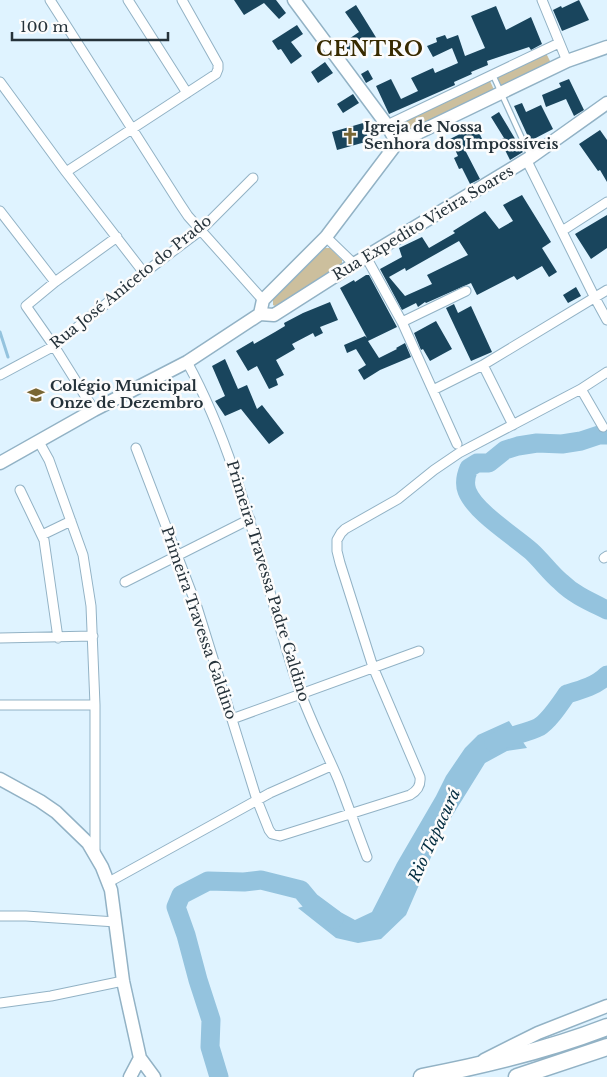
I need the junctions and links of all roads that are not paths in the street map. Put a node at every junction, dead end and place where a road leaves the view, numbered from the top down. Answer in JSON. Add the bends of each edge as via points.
{"nodes":[{"id":1,"x":50,"y":0,"type":"edge"},
{"id":2,"x":128,"y":0,"type":"edge"},
{"id":3,"x":182,"y":0,"type":"edge"},
{"id":4,"x":294,"y":0,"type":"edge"},
{"id":5,"x":542,"y":0,"type":"edge"},
{"id":6,"x":559,"y":43,"type":"junction"},
{"id":7,"x":607,"y":47,"type":"edge"},
{"id":8,"x":568,"y":61,"type":"junction"},
{"id":9,"x":493,"y":75,"type":"junction"},
{"id":10,"x":0,"y":82,"type":"edge"},
{"id":11,"x":187,"y":93,"type":"junction"},
{"id":12,"x":502,"y":94,"type":"junction"},
{"id":13,"x":607,"y":103,"type":"edge"},
{"id":14,"x":387,"y":125,"type":"junction"},
{"id":15,"x":132,"y":129,"type":"junction"},
{"id":16,"x":397,"y":143,"type":"junction"},
{"id":17,"x":528,"y":158,"type":"junction"},
{"id":18,"x":66,"y":172,"type":"junction"},
{"id":19,"x":253,"y":178,"type":"dead end"},
{"id":20,"x":607,"y":202,"type":"edge"},
{"id":21,"x":0,"y":210,"type":"edge"},
{"id":22,"x":201,"y":230,"type":"junction"},
{"id":23,"x":562,"y":231,"type":"junction"},
{"id":24,"x":117,"y":236,"type":"junction"},
{"id":25,"x":326,"y":237,"type":"junction"},
{"id":26,"x":366,"y":257,"type":"junction"},
{"id":27,"x":354,"y":264,"type":"junction"},
{"id":28,"x":144,"y":273,"type":"junction"},
{"id":29,"x":55,"y":282,"type":"junction"},
{"id":30,"x":466,"y":290,"type":"dead end"},
{"id":31,"x":607,"y":290,"type":"edge"},
{"id":32,"x":595,"y":298,"type":"junction"},
{"id":33,"x":263,"y":300,"type":"junction"},
{"id":34,"x":260,"y":314,"type":"junction"},
{"id":35,"x":607,"y":320,"type":"edge"},
{"id":36,"x":402,"y":322,"type":"junction"},
{"id":37,"x":54,"y":346,"type":"junction"},
{"id":38,"x":187,"y":362,"type":"junction"},
{"id":39,"x":483,"y":365,"type":"junction"},
{"id":40,"x":607,"y":372,"type":"edge"},
{"id":41,"x":0,"y":374,"type":"edge"},
{"id":42,"x":581,"y":389,"type":"junction"},
{"id":43,"x":433,"y":390,"type":"junction"},
{"id":44,"x":94,"y":410,"type":"junction"},
{"id":45,"x":513,"y":425,"type":"junction"},
{"id":46,"x":603,"y":427,"type":"dead end"},
{"id":47,"x":39,"y":442,"type":"junction"},
{"id":48,"x":457,"y":444,"type":"dead end"},
{"id":49,"x":136,"y":448,"type":"dead end"},
{"id":50,"x":0,"y":462,"type":"edge"},
{"id":51,"x":20,"y":490,"type":"dead end"},
{"id":52,"x":250,"y":519,"type":"junction"},
{"id":53,"x":71,"y":521,"type":"junction"},
{"id":54,"x":42,"y":534,"type":"junction"},
{"id":55,"x":178,"y":556,"type":"junction"},
{"id":56,"x":125,"y":582,"type":"dead end"},
{"id":57,"x":93,"y":636,"type":"junction"},
{"id":58,"x":0,"y":638,"type":"edge"},
{"id":59,"x":58,"y":638,"type":"junction"},
{"id":60,"x":419,"y":651,"type":"dead end"},
{"id":61,"x":373,"y":667,"type":"junction"},
{"id":62,"x":302,"y":693,"type":"junction"},
{"id":63,"x":0,"y":705,"type":"edge"},
{"id":64,"x":95,"y":705,"type":"junction"},
{"id":65,"x":232,"y":719,"type":"junction"},
{"id":66,"x":332,"y":766,"type":"junction"},
{"id":67,"x":0,"y":779,"type":"edge"},
{"id":68,"x":257,"y":800,"type":"junction"},
{"id":69,"x":351,"y":814,"type":"junction"},
{"id":70,"x":95,"y":853,"type":"junction"},
{"id":71,"x":366,"y":858,"type":"dead end"},
{"id":72,"x":109,"y":882,"type":"junction"},
{"id":73,"x":0,"y":916,"type":"edge"},
{"id":74,"x":116,"y":922,"type":"junction"},
{"id":75,"x":124,"y":981,"type":"junction"},
{"id":76,"x":0,"y":1003,"type":"edge"},
{"id":77,"x":607,"y":1006,"type":"edge"},
{"id":78,"x":607,"y":1027,"type":"edge"},
{"id":79,"x":607,"y":1047,"type":"edge"},
{"id":80,"x":140,"y":1058,"type":"junction"},
{"id":81,"x":472,"y":1067,"type":"junction"},
{"id":82,"x":130,"y":1077,"type":"edge"},
{"id":83,"x":154,"y":1077,"type":"edge"},
{"id":84,"x":422,"y":1077,"type":"edge"},
{"id":85,"x":517,"y":1077,"type":"edge"}],
"edges":[{"from":1,"to":15,"type":"street"},
{"from":2,"to":11,"type":"street"},
{"from":3,"to":11,"type":"street","via":[[218,64],[216,74]]},
{"from":4,"to":14,"type":"main road"},
{"from":5,"to":6,"type":"street"},
{"from":6,"to":8,"type":"street"},
{"from":6,"to":9,"type":"street"},
{"from":7,"to":8,"type":"main road"},
{"from":8,"to":12,"type":"main road"},
{"from":9,"to":12,"type":"lane"},
{"from":9,"to":14,"type":"street"},
{"from":10,"to":18,"type":"street"},
{"from":11,"to":15,"type":"street"},
{"from":12,"to":16,"type":"main road"},
{"from":12,"to":17,"type":"lane"},
{"from":13,"to":17,"type":"main road","name":"Rua Expedito Vieira Soares"},
{"from":14,"to":16,"type":"main road"},
{"from":15,"to":18,"type":"street"},
{"from":15,"to":22,"type":"street","via":[[180,204]]},
{"from":16,"to":25,"type":"main road"},
{"from":17,"to":23,"type":"street"},
{"from":17,"to":26,"type":"main road","name":"Rua Expedito Vieira Soares"},
{"from":18,"to":24,"type":"street"},
{"from":19,"to":22,"type":"street","name":"Rua José Aniceto do Prado"},
{"from":20,"to":23,"type":"street"},
{"from":21,"to":29,"type":"street"},
{"from":22,"to":28,"type":"street","name":"Rua José Aniceto do Prado"},
{"from":22,"to":33,"type":"street"},
{"from":23,"to":32,"type":"street"},
{"from":24,"to":28,"type":"street"},
{"from":24,"to":29,"type":"street"},
{"from":25,"to":27,"type":"street"},
{"from":25,"to":33,"type":"main road"},
{"from":26,"to":27,"type":"main road","name":"Rua Expedito Vieira Soares"},
{"from":26,"to":36,"type":"street"},
{"from":27,"to":34,"type":"main road","name":"Rua Expedito Vieira Soares","via":[[274,315]]},
{"from":28,"to":37,"type":"street","name":"Rua José Aniceto do Prado"},
{"from":29,"to":37,"type":"street","via":[[26,306]]},
{"from":30,"to":36,"type":"street"},
{"from":31,"to":32,"type":"street"},
{"from":32,"to":35,"type":"street"},
{"from":32,"to":39,"type":"street"},
{"from":33,"to":34,"type":"main road"},
{"from":34,"to":38,"type":"main road"},
{"from":36,"to":43,"type":"street"},
{"from":37,"to":41,"type":"street","name":"Rua José Aniceto do Prado"},
{"from":37,"to":44,"type":"street"},
{"from":38,"to":44,"type":"main road"},
{"from":38,"to":52,"type":"street","name":"Primeira Travessa Padre Galdino","via":[[216,419]]},
{"from":39,"to":43,"type":"street"},
{"from":39,"to":45,"type":"street"},
{"from":40,"to":42,"type":"street"},
{"from":42,"to":45,"type":"street"},
{"from":42,"to":46,"type":"street"},
{"from":43,"to":48,"type":"street"},
{"from":44,"to":47,"type":"main road"},
{"from":45,"to":61,"type":"street","via":[[442,463],[398,499],[341,533],[337,540],[338,556]]},
{"from":47,"to":50,"type":"main road"},
{"from":47,"to":53,"type":"street","via":[[49,460]]},
{"from":49,"to":55,"type":"street","name":"Primeira Travessa Galdino"},
{"from":51,"to":54,"type":"street"},
{"from":52,"to":55,"type":"street"},
{"from":52,"to":62,"type":"street","name":"Primeira Travessa Padre Galdino","via":[[294,675]]},
{"from":53,"to":54,"type":"street"},
{"from":53,"to":57,"type":"street","via":[[85,568],[92,606]]},
{"from":54,"to":59,"type":"street"},
{"from":55,"to":56,"type":"street"},
{"from":55,"to":65,"type":"street","name":"Primeira Travessa Galdino"},
{"from":57,"to":59,"type":"street"},
{"from":57,"to":64,"type":"street"},
{"from":58,"to":59,"type":"street"},
{"from":60,"to":61,"type":"street"},
{"from":61,"to":62,"type":"street"},
{"from":61,"to":69,"type":"street","name":"Primeira Travessa Galdino","via":[[420,777],[418,788],[410,795]]},
{"from":62,"to":65,"type":"street"},
{"from":62,"to":66,"type":"street","name":"Primeira Travessa Padre Galdino"},
{"from":63,"to":64,"type":"street"},
{"from":64,"to":70,"type":"street"},
{"from":65,"to":68,"type":"street","name":"Primeira Travessa Galdino"},
{"from":66,"to":68,"type":"street"},
{"from":66,"to":69,"type":"street","name":"Primeira Travessa Padre Galdino"},
{"from":67,"to":70,"type":"main road","via":[[56,812]]},
{"from":68,"to":69,"type":"street","name":"Primeira Travessa Galdino","via":[[269,830],[280,836]]},
{"from":68,"to":72,"type":"street"},
{"from":69,"to":71,"type":"street","name":"Primeira Travessa Padre Galdino"},
{"from":70,"to":72,"type":"main road"},
{"from":72,"to":74,"type":"main road"},
{"from":73,"to":74,"type":"street"},
{"from":74,"to":75,"type":"main road"},
{"from":75,"to":76,"type":"street"},
{"from":75,"to":80,"type":"main road"},
{"from":77,"to":81,"type":"main road","via":[[514,1044]]},
{"from":78,"to":81,"type":"highway","via":[[539,1050]]},
{"from":79,"to":85,"type":"highway"},
{"from":80,"to":82,"type":"main road"},
{"from":80,"to":83,"type":"main road"},
{"from":81,"to":84,"type":"highway"}]}
